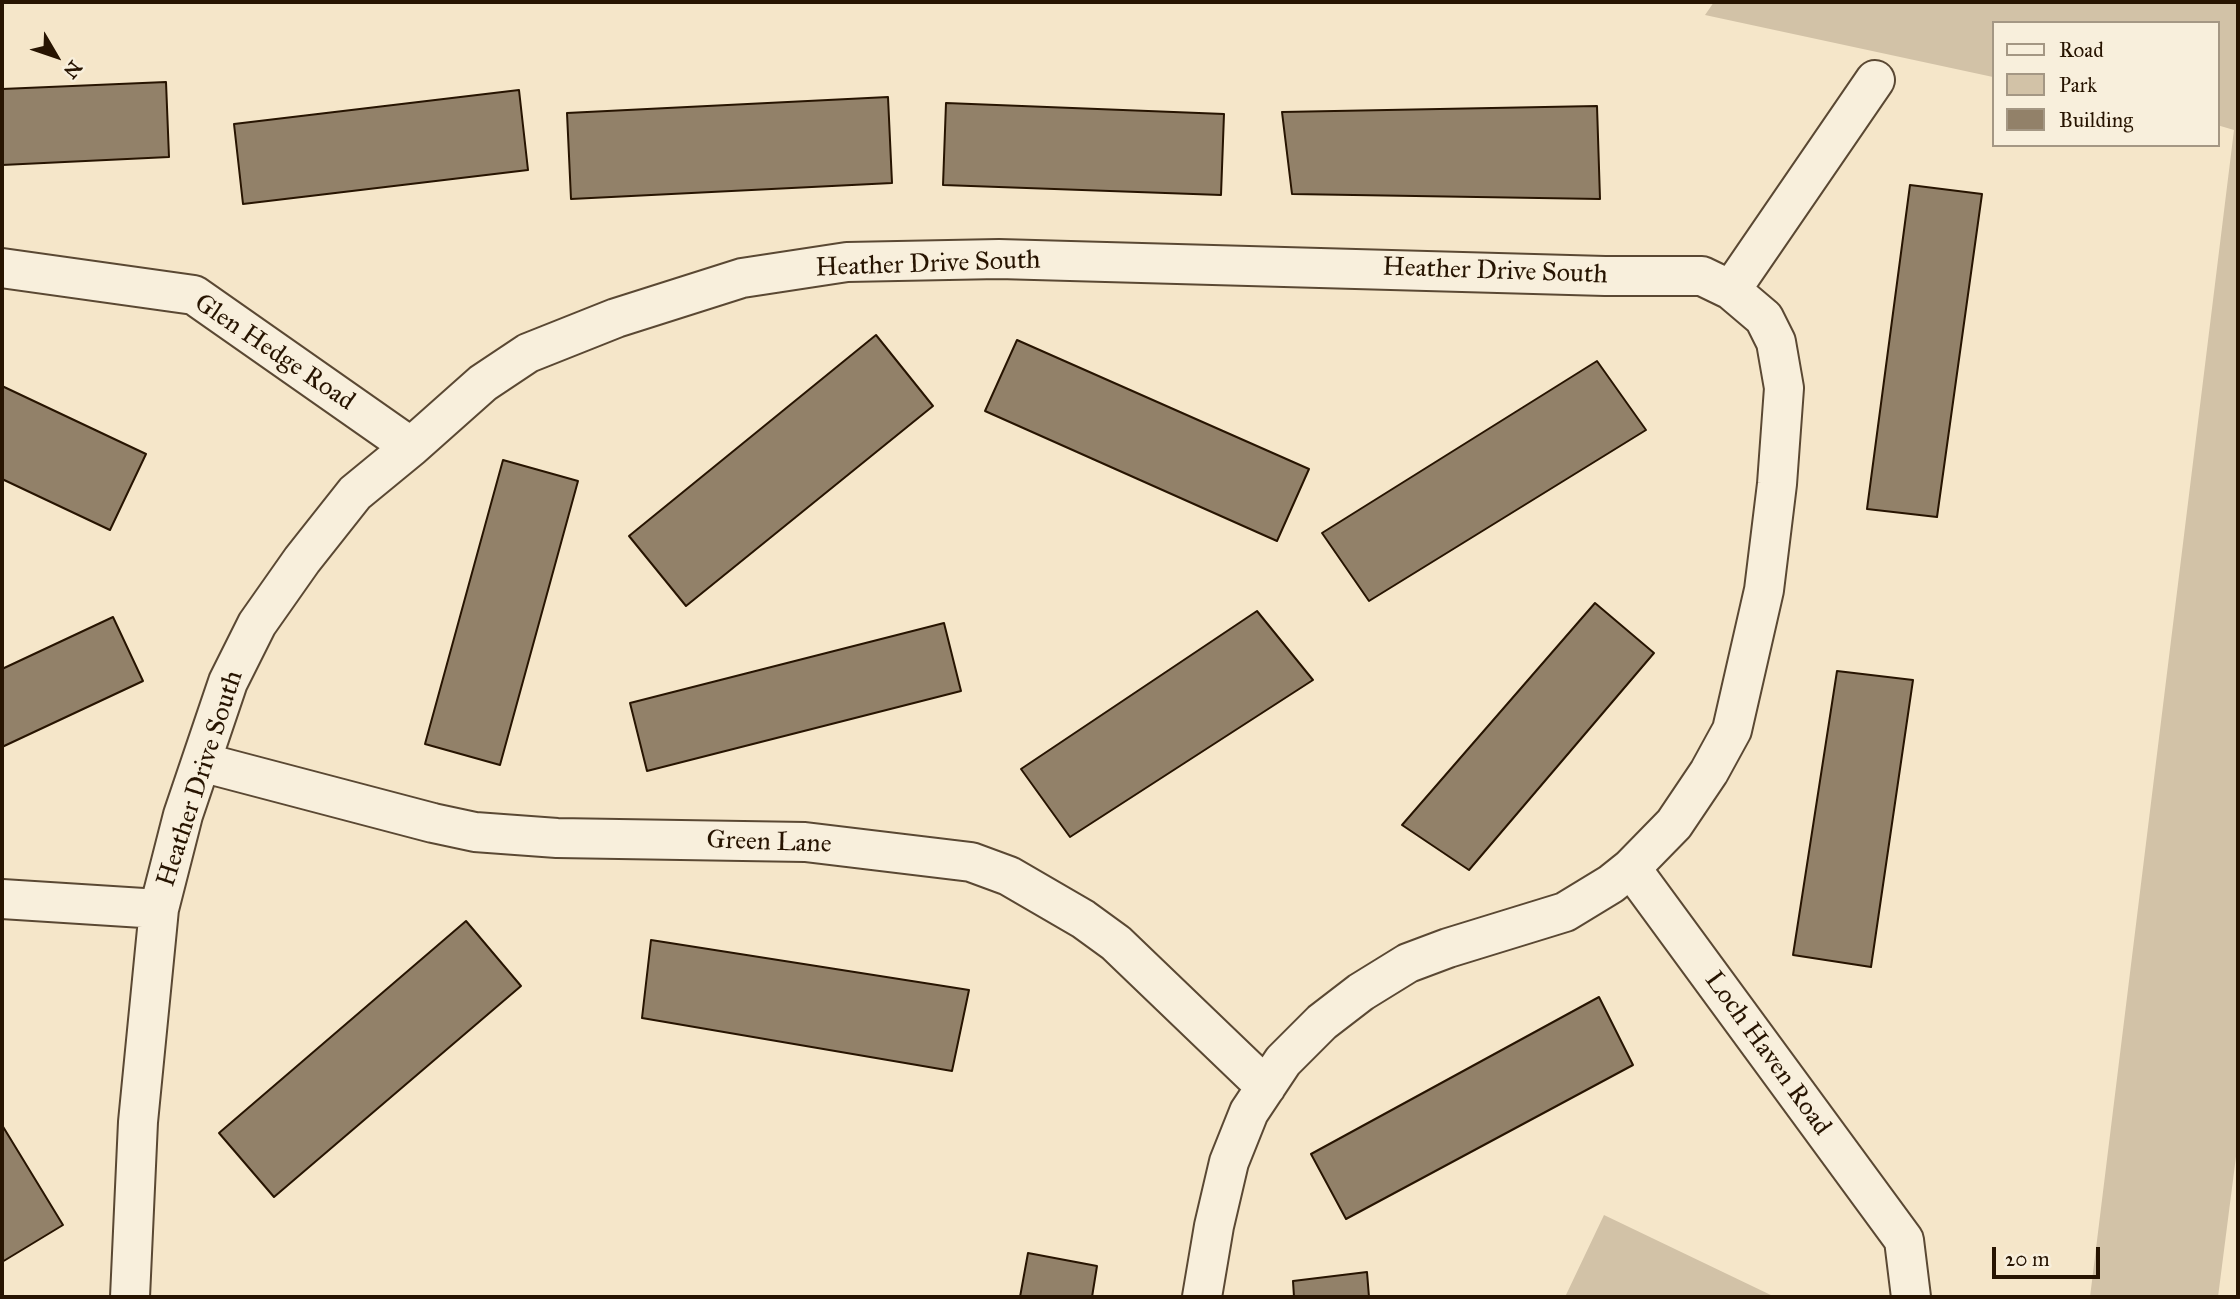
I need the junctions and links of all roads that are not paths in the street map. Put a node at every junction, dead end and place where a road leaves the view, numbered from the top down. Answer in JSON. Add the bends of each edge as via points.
{"nodes":[{"id":1,"x":1875,"y":80,"type":"dead end"},
{"id":2,"x":2,"y":268,"type":"edge"},
{"id":3,"x":1731,"y":290,"type":"junction"},
{"id":4,"x":411,"y":447,"type":"junction"},
{"id":5,"x":201,"y":762,"type":"junction"},
{"id":6,"x":1631,"y":868,"type":"junction"},
{"id":7,"x":2,"y":899,"type":"edge"},
{"id":8,"x":159,"y":909,"type":"junction"},
{"id":9,"x":1266,"y":1087,"type":"junction"},
{"id":10,"x":130,"y":1297,"type":"edge"},
{"id":11,"x":1202,"y":1297,"type":"edge"},
{"id":12,"x":1911,"y":1297,"type":"edge"}],
"edges":[{"from":1,"to":3,"type":"street"},
{"from":2,"to":4,"type":"street","name":"Glen Hedge Road","via":[[194,295]]},
{"from":3,"to":4,"type":"street","name":"Heather Drive South","via":[[1702,276],[999,259],[847,262],[742,278],[617,317],[528,353],[483,383]]},
{"from":3,"to":6,"type":"street","name":"Heather Drive South","via":[[1764,318],[1776,342],[1784,388],[1764,590],[1732,730],[1674,824]]},
{"from":4,"to":5,"type":"street","name":"Heather Drive South","via":[[355,493],[257,624],[228,682]]},
{"from":5,"to":8,"type":"street","name":"Heather Drive South"},
{"from":5,"to":9,"type":"street","name":"Green Lane","via":[[474,832],[805,842],[971,862],[1009,876],[1116,943]]},
{"from":6,"to":9,"type":"street","name":"Heather Drive South","via":[[1564,912],[1408,963],[1322,1022],[1283,1061]]},
{"from":6,"to":12,"type":"street","name":"Loch Haven Road","via":[[1903,1240]]},
{"from":7,"to":8,"type":"street","name":"Heather Drive South"},
{"from":8,"to":10,"type":"street","name":"Heather Drive South","via":[[138,1122]]},
{"from":9,"to":11,"type":"street","name":"Heather Drive South","via":[[1249,1112],[1229,1162]]}]}
